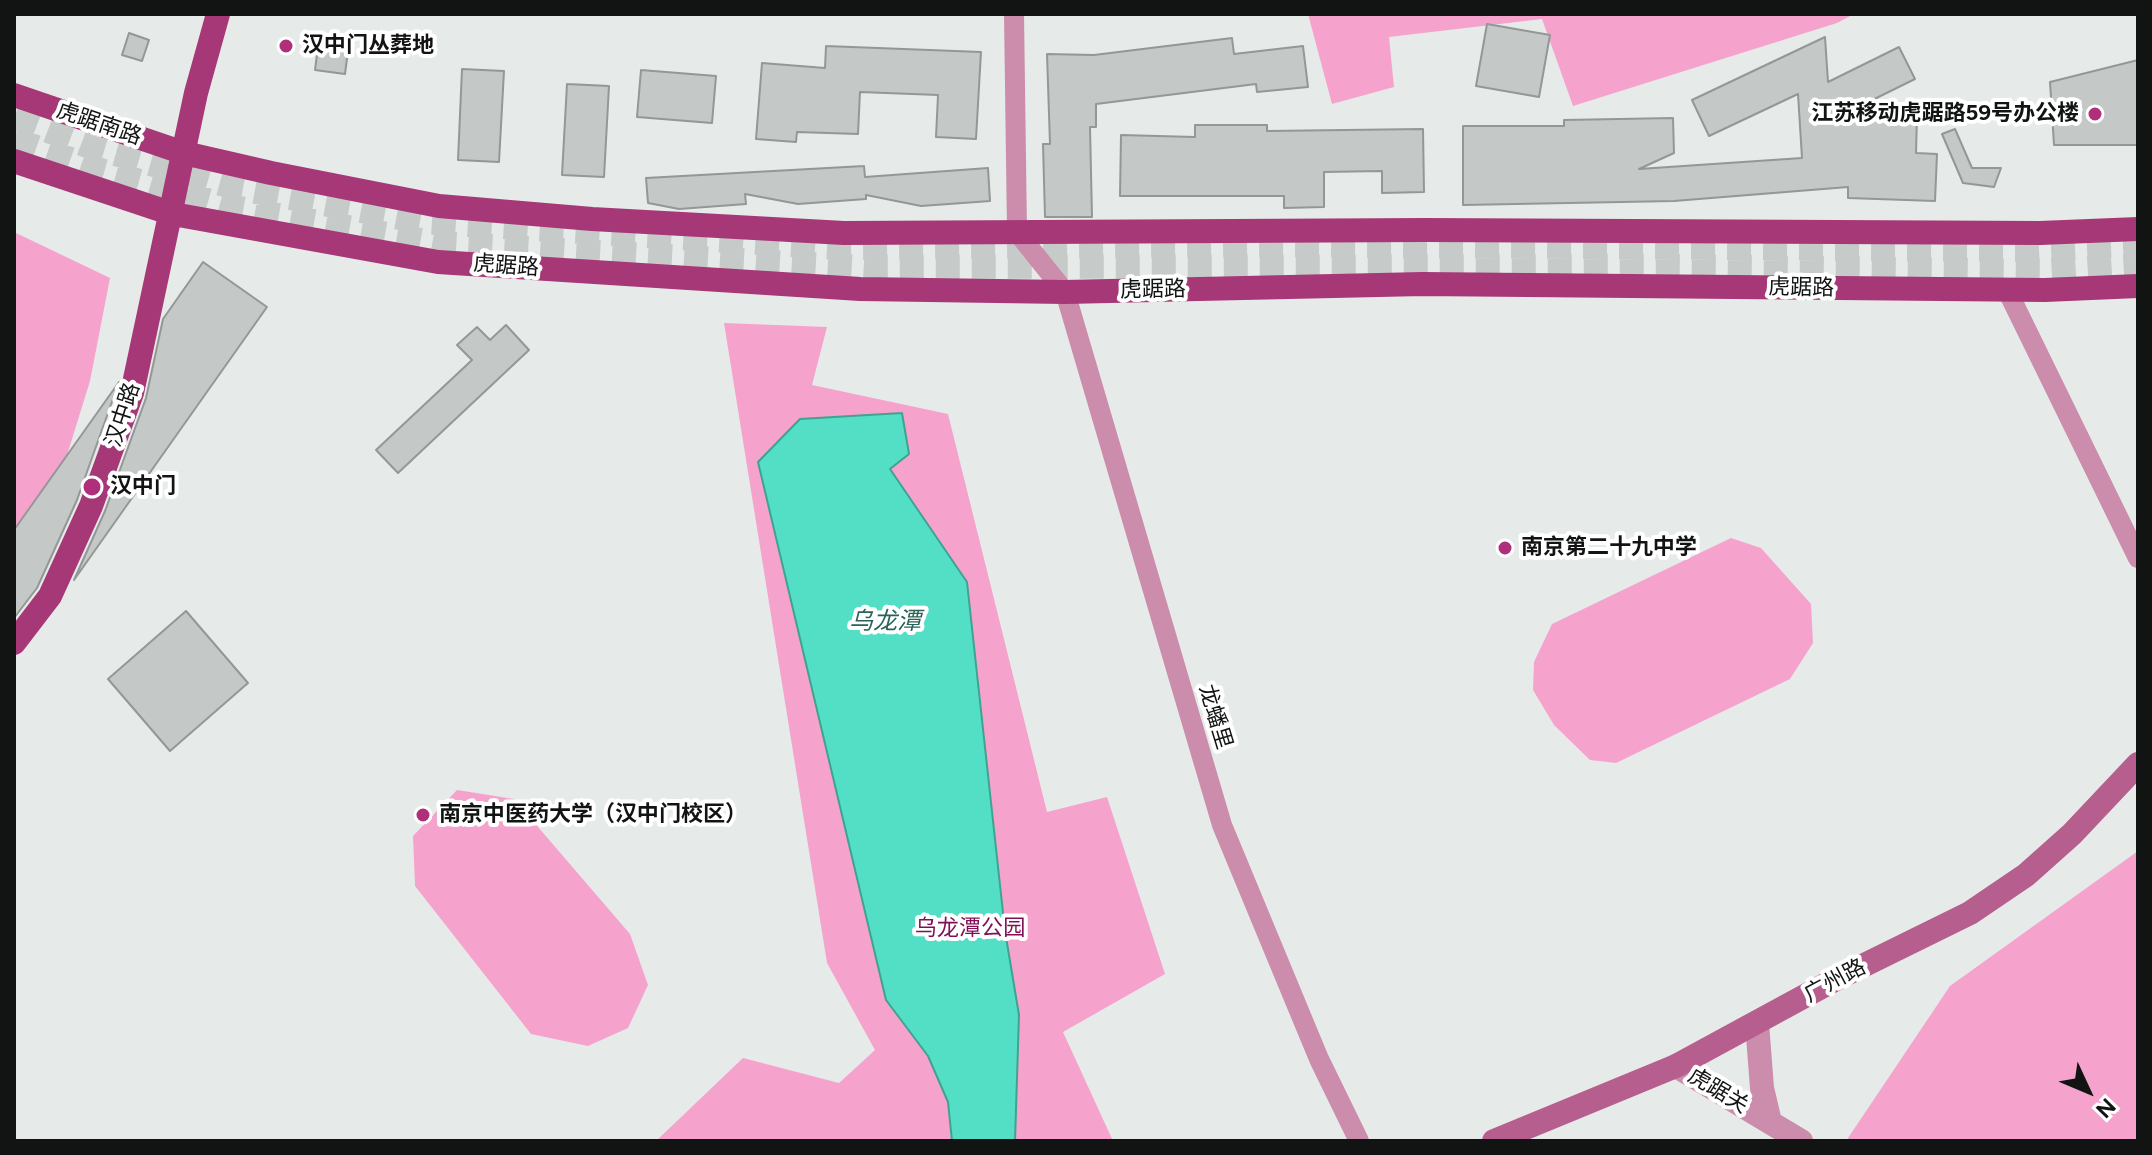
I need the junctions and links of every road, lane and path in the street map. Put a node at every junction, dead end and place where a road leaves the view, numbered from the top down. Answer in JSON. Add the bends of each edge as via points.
{"nodes":[{"id":1,"x":218,"y":14,"type":"edge"},
{"id":2,"x":1014,"y":14,"type":"edge"},
{"id":3,"x":14,"y":95,"type":"edge"},
{"id":4,"x":184,"y":153,"type":"junction"},
{"id":5,"x":14,"y":161,"type":"edge"},
{"id":6,"x":173,"y":214,"type":"junction"},
{"id":7,"x":2138,"y":229,"type":"edge"},
{"id":8,"x":1017,"y":232,"type":"junction"},
{"id":9,"x":2138,"y":286,"type":"edge"},
{"id":10,"x":2007,"y":290,"type":"junction"},
{"id":11,"x":1065,"y":292,"type":"junction"},
{"id":12,"x":2138,"y":558,"type":"edge"},
{"id":13,"x":14,"y":643,"type":"edge"},
{"id":14,"x":2138,"y":764,"type":"edge"},
{"id":15,"x":1757,"y":1023,"type":"junction"},
{"id":16,"x":1676,"y":1066,"type":"junction"},
{"id":17,"x":1770,"y":1122,"type":"junction"},
{"id":18,"x":1359,"y":1141,"type":"edge"},
{"id":19,"x":1494,"y":1141,"type":"edge"},
{"id":20,"x":1801,"y":1141,"type":"edge"}],
"edges":[{"from":1,"to":4,"type":"main road","name":"汉中路"},
{"from":2,"to":8,"type":"street"},
{"from":3,"to":4,"type":"main road","name":"虎踞南路"},
{"from":4,"to":6,"type":"main road","name":"汉中路"},
{"from":4,"to":8,"type":"main road","via":[[439,206],[844,233]]},
{"from":5,"to":6,"type":"main road"},
{"from":6,"to":11,"type":"main road","name":"虎踞路","via":[[438,262],[860,289]]},
{"from":6,"to":13,"type":"main road","name":"汉中路","via":[[132,393],[91,506],[50,596]]},
{"from":7,"to":8,"type":"main road"},
{"from":8,"to":11,"type":"street"},
{"from":9,"to":10,"type":"main road","name":"虎踞路"},
{"from":10,"to":11,"type":"main road","name":"虎踞路","via":[[1423,284]]},
{"from":10,"to":12,"type":"street"},
{"from":11,"to":18,"type":"street","name":"龙蟠里","via":[[1222,825],[1319,1059]]},
{"from":14,"to":15,"type":"main road","name":"广州路","via":[[2072,834],[2015,883],[1970,913]]},
{"from":15,"to":16,"type":"main road","name":"广州路"},
{"from":15,"to":17,"type":"street"},
{"from":16,"to":17,"type":"street","name":"虎踞关"},
{"from":16,"to":19,"type":"main road","name":"广州路"},
{"from":17,"to":20,"type":"street","name":"虎踞关"}]}
